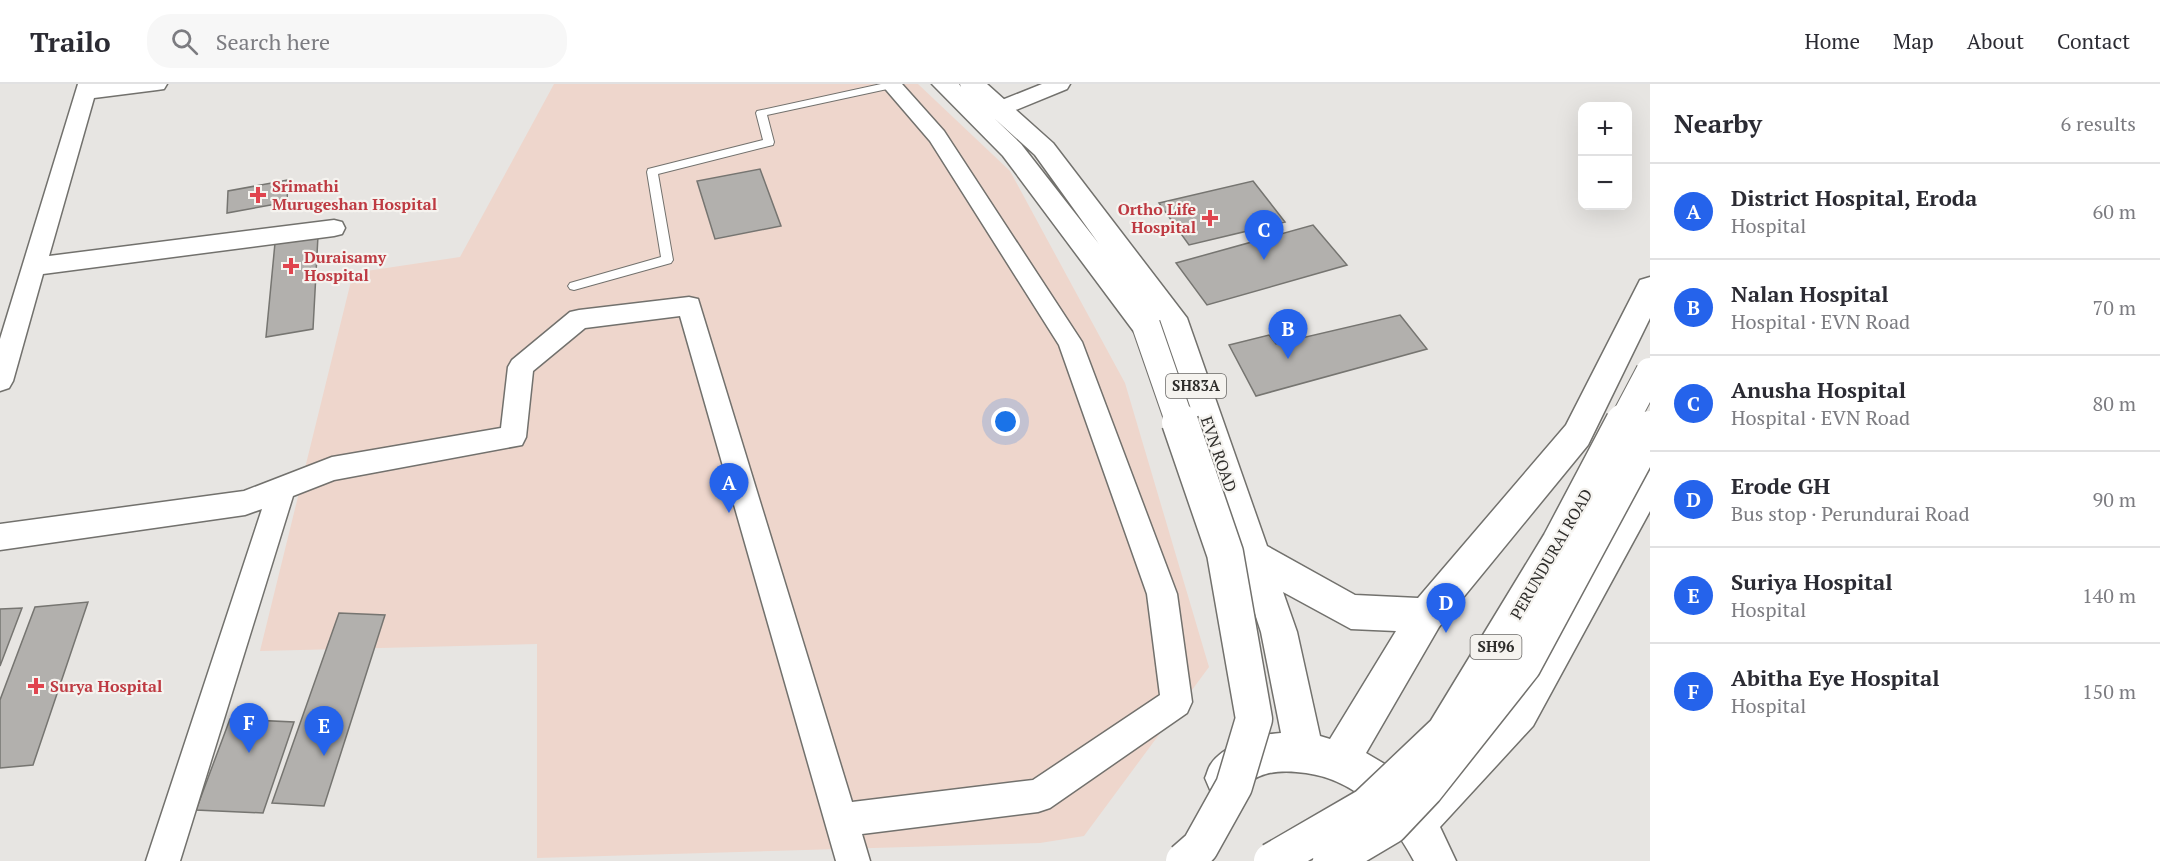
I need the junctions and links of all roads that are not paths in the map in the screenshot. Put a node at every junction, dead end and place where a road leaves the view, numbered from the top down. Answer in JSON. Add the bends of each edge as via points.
{"nodes":[{"id":1,"x":157,"y":84,"type":"edge"},
{"id":2,"x":944,"y":84,"type":"edge"},
{"id":3,"x":972,"y":84,"type":"edge"},
{"id":4,"x":1060,"y":84,"type":"edge"},
{"id":5,"x":892,"y":85,"type":"edge"},
{"id":6,"x":87,"y":88,"type":"edge"},
{"id":7,"x":999,"y":110,"type":"junction"},
{"id":8,"x":334,"y":228,"type":"dead end"},
{"id":9,"x":34,"y":267,"type":"junction"},
{"id":10,"x":574,"y":286,"type":"dead end"},
{"id":11,"x":1650,"y":288,"type":"edge"},
{"id":12,"x":1650,"y":372,"type":"edge"},
{"id":13,"x":0,"y":381,"type":"edge"},
{"id":14,"x":1650,"y":429,"type":"edge"},
{"id":15,"x":1650,"y":479,"type":"edge"},
{"id":16,"x":282,"y":489,"type":"junction"},
{"id":17,"x":0,"y":537,"type":"edge"},
{"id":18,"x":1253,"y":556,"type":"junction"},
{"id":19,"x":1426,"y":615,"type":"junction"},
{"id":20,"x":1322,"y":756,"type":"junction"},
{"id":21,"x":841,"y":820,"type":"junction"},
{"id":22,"x":1416,"y":824,"type":"junction"},
{"id":23,"x":1188,"y":860,"type":"edge"},
{"id":24,"x":163,"y":861,"type":"edge"},
{"id":25,"x":853,"y":861,"type":"edge"},
{"id":26,"x":1272,"y":861,"type":"edge"},
{"id":27,"x":1331,"y":861,"type":"edge"},
{"id":28,"x":1435,"y":861,"type":"edge"}],
"edges":[{"from":1,"to":6,"type":"street"},
{"from":2,"to":23,"type":"main road","bridge":true,"via":[[1012,150],[1146,325],[1225,553],[1254,719],[1234,786],[1200,847]]},
{"from":3,"to":7,"type":"main road","name":"EVN ROAD","number":"SH83A"},
{"from":4,"to":7,"type":"street"},
{"from":5,"to":10,"type":"lane","via":[[761,113],[769,142],[652,172],[667,260]]},
{"from":5,"to":21,"type":"street","via":[[937,136],[1070,342],[1162,594],[1176,702],[1038,796]]},
{"from":6,"to":9,"type":"street"},
{"from":7,"to":18,"type":"main road","name":"EVN ROAD","number":"SH83A","via":[[1044,148],[1176,326]]},
{"from":8,"to":9,"type":"street"},
{"from":9,"to":13,"type":"street"},
{"from":11,"to":19,"type":"main road","via":[[1577,435]]},
{"from":12,"to":26,"type":"main road","name":"PERUNDURAI ROAD","number":"SH96","bridge":true,"via":[[1560,543],[1444,732],[1367,806]]},
{"from":14,"to":27,"type":"main road","name":"PERUNDURAI ROAD","number":"SH96","bridge":true,"via":[[1523,665],[1425,789],[1390,826]]},
{"from":15,"to":22,"type":"main road","via":[[1520,713]]},
{"from":16,"to":17,"type":"street","via":[[245,503]]},
{"from":16,"to":21,"type":"street","via":[[332,469],[513,437],[520,367],[579,319],[689,306]]},
{"from":16,"to":24,"type":"street"},
{"from":18,"to":19,"type":"main road","via":[[1351,612]]},
{"from":18,"to":20,"type":"main road","name":"EVN ROAD","number":"SH83A"},
{"from":19,"to":20,"type":"main road"},
{"from":20,"to":22,"type":"main road","via":[[1374,780]]},
{"from":20,"to":23,"type":"main road","via":[[1266,754],[1233,768],[1210,795]]},
{"from":21,"to":25,"type":"street"},
{"from":22,"to":28,"type":"main road"}]}
